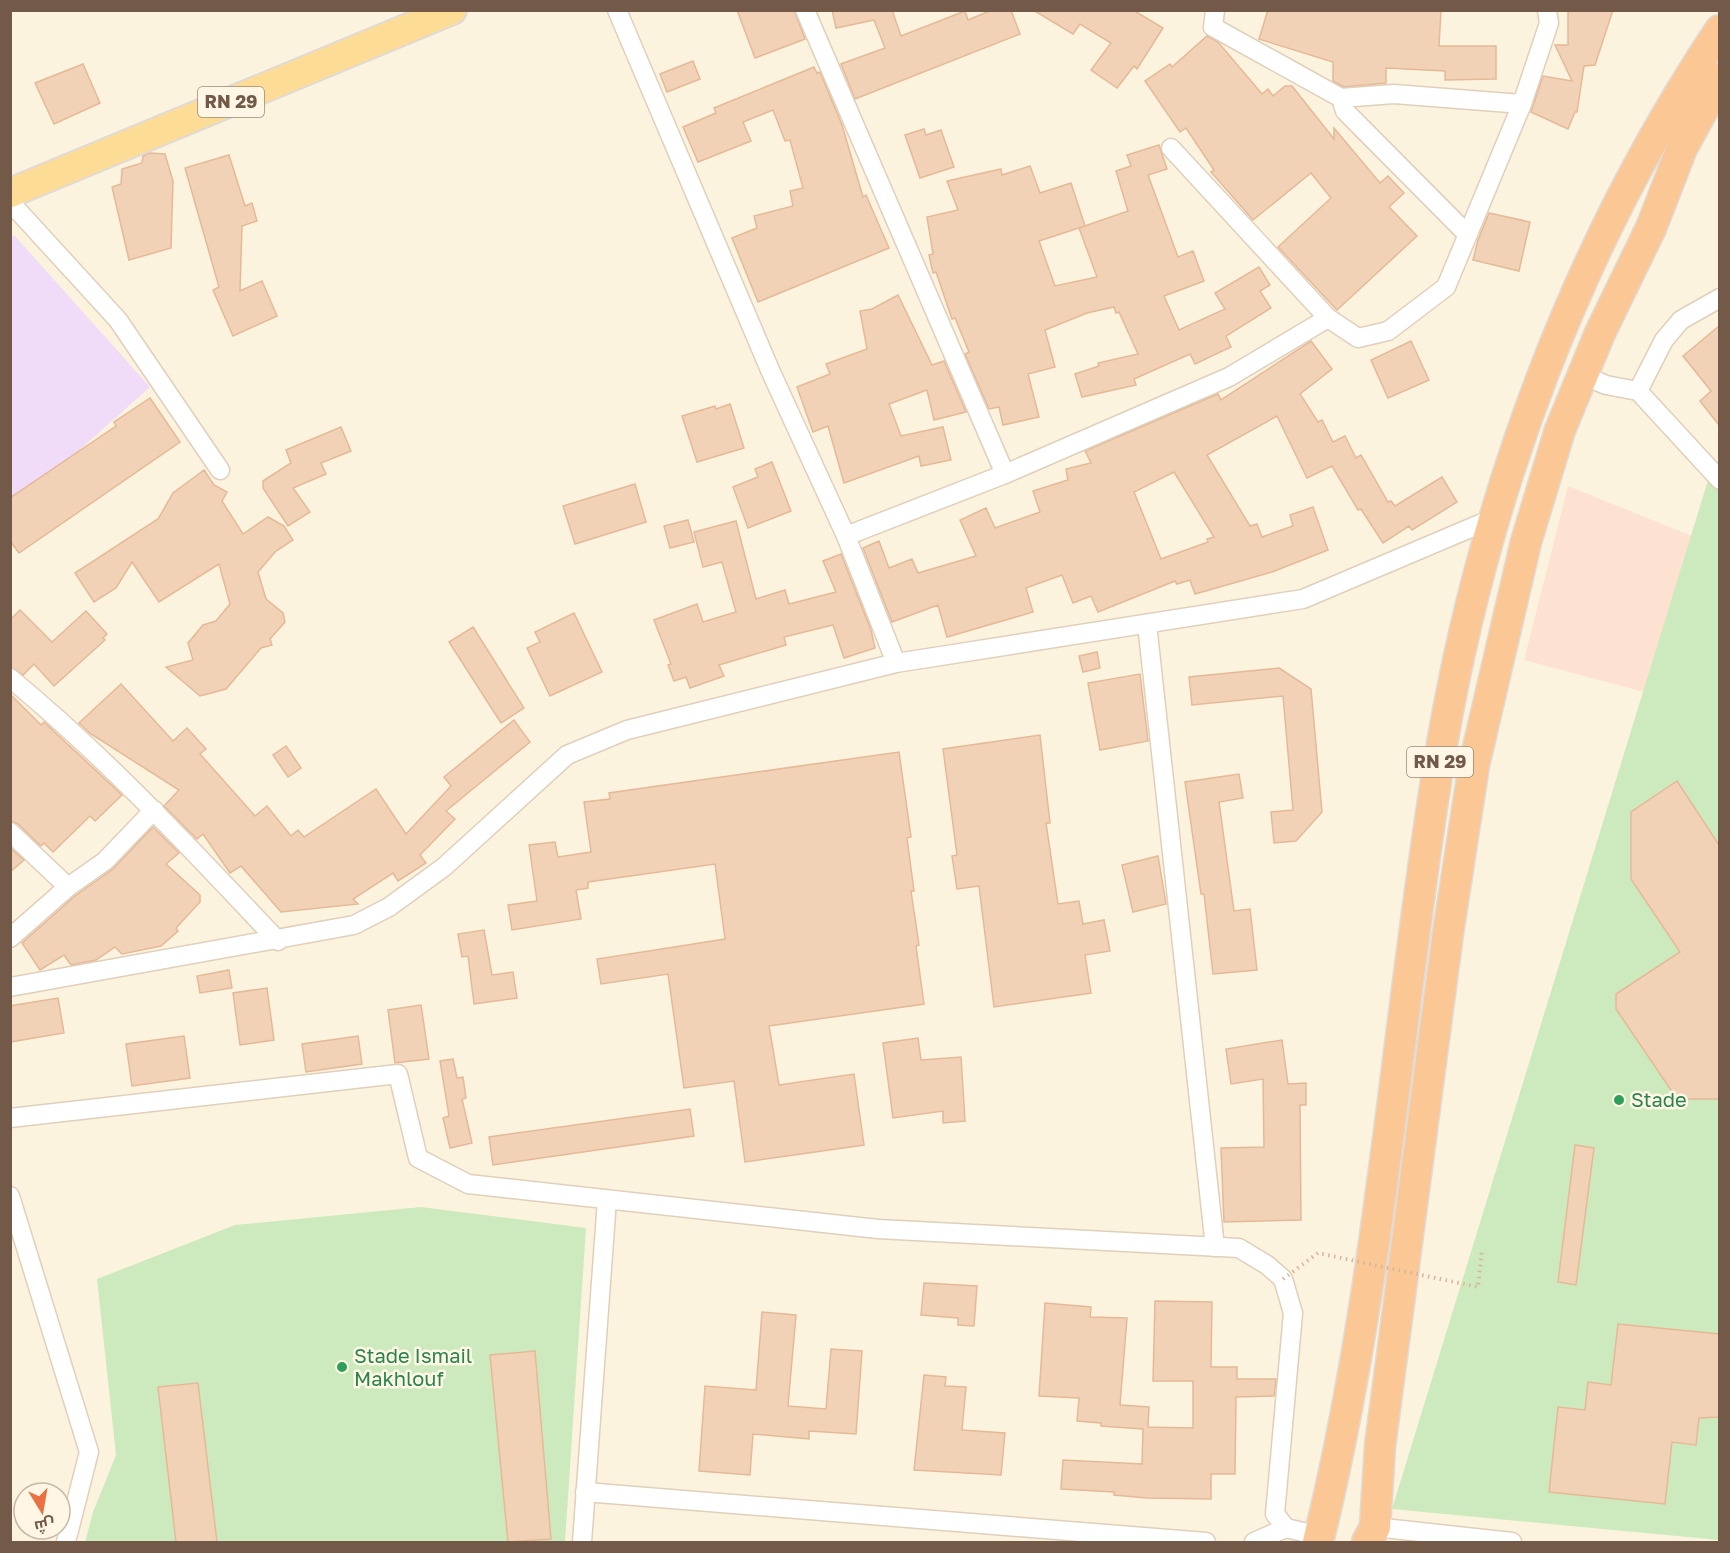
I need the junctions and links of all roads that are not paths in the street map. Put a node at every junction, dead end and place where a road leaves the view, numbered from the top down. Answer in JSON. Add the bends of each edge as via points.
{"nodes":[{"id":1,"x":452,"y":10,"type":"edge"},
{"id":2,"x":617,"y":10,"type":"edge"},
{"id":3,"x":805,"y":10,"type":"edge"},
{"id":4,"x":1215,"y":10,"type":"edge"},
{"id":5,"x":1547,"y":10,"type":"edge"},
{"id":6,"x":1719,"y":30,"type":"edge"},
{"id":7,"x":1719,"y":79,"type":"edge"},
{"id":8,"x":1341,"y":98,"type":"junction"},
{"id":9,"x":1522,"y":104,"type":"junction"},
{"id":10,"x":1171,"y":148,"type":"dead end"},
{"id":11,"x":10,"y":193,"type":"edge"},
{"id":12,"x":10,"y":202,"type":"edge"},
{"id":13,"x":1467,"y":234,"type":"junction"},
{"id":14,"x":1719,"y":297,"type":"edge"},
{"id":15,"x":1328,"y":318,"type":"junction"},
{"id":16,"x":1583,"y":375,"type":"junction"},
{"id":17,"x":1638,"y":391,"type":"junction"},
{"id":18,"x":220,"y":470,"type":"dead end"},
{"id":19,"x":1005,"y":474,"type":"junction"},
{"id":20,"x":1719,"y":480,"type":"edge"},
{"id":21,"x":1494,"y":518,"type":"junction"},
{"id":22,"x":846,"y":536,"type":"junction"},
{"id":23,"x":1147,"y":624,"type":"junction"},
{"id":24,"x":896,"y":663,"type":"junction"},
{"id":25,"x":10,"y":678,"type":"edge"},
{"id":26,"x":154,"y":810,"type":"junction"},
{"id":27,"x":10,"y":832,"type":"edge"},
{"id":28,"x":68,"y":887,"type":"junction"},
{"id":29,"x":10,"y":938,"type":"edge"},
{"id":30,"x":278,"y":941,"type":"junction"},
{"id":31,"x":10,"y":987,"type":"edge"},
{"id":32,"x":10,"y":1118,"type":"edge"},
{"id":33,"x":10,"y":1196,"type":"edge"},
{"id":34,"x":607,"y":1200,"type":"junction"},
{"id":35,"x":1215,"y":1247,"type":"junction"},
{"id":36,"x":585,"y":1492,"type":"junction"},
{"id":37,"x":1286,"y":1528,"type":"junction"},
{"id":38,"x":1371,"y":1535,"type":"edge"},
{"id":39,"x":1319,"y":1539,"type":"edge"},
{"id":40,"x":66,"y":1542,"type":"edge"},
{"id":41,"x":582,"y":1542,"type":"edge"},
{"id":42,"x":1206,"y":1542,"type":"edge"},
{"id":43,"x":1254,"y":1542,"type":"edge"},
{"id":44,"x":1512,"y":1542,"type":"edge"}],
"edges":[{"from":1,"to":11,"type":"main road","number":"RN 29"},
{"from":2,"to":22,"type":"street","via":[[770,370]]},
{"from":3,"to":19,"type":"street"},
{"from":4,"to":8,"type":"street","via":[[1213,27]]},
{"from":5,"to":9,"type":"street","via":[[1550,23]]},
{"from":6,"to":21,"type":"highway","number":"RN 29","via":[[1682,86],[1628,186],[1575,298],[1524,422]]},
{"from":7,"to":16,"type":"highway","number":"RN 29","via":[[1682,148],[1651,228]]},
{"from":8,"to":9,"type":"street","via":[[1394,94]]},
{"from":8,"to":13,"type":"street","via":[[1345,111]]},
{"from":9,"to":13,"type":"street"},
{"from":10,"to":15,"type":"street"},
{"from":12,"to":18,"type":"street","via":[[118,320]]},
{"from":13,"to":15,"type":"street","via":[[1446,287],[1388,331],[1358,338]]},
{"from":14,"to":17,"type":"street","via":[[1681,320],[1664,340]]},
{"from":15,"to":19,"type":"street","via":[[1229,377]]},
{"from":16,"to":17,"type":"street"},
{"from":16,"to":38,"type":"highway","number":"RN 29","via":[[1560,430],[1526,542],[1474,765],[1448,933]]},
{"from":17,"to":20,"type":"street"},
{"from":19,"to":22,"type":"street"},
{"from":21,"to":23,"type":"street","via":[[1303,599]]},
{"from":21,"to":39,"type":"highway","number":"RN 29","via":[[1442,746],[1416,915],[1373,1265],[1339,1456]]},
{"from":22,"to":24,"type":"street"},
{"from":23,"to":24,"type":"street"},
{"from":23,"to":35,"type":"street"},
{"from":24,"to":30,"type":"street","via":[[627,730],[567,755],[444,867],[389,907],[354,925]]},
{"from":25,"to":26,"type":"street","via":[[62,721]]},
{"from":26,"to":28,"type":"street","via":[[105,861]]},
{"from":26,"to":30,"type":"street"},
{"from":27,"to":28,"type":"street"},
{"from":28,"to":29,"type":"street"},
{"from":30,"to":31,"type":"street"},
{"from":32,"to":34,"type":"street","via":[[398,1074],[418,1158],[468,1184]]},
{"from":33,"to":40,"type":"street","via":[[89,1452]]},
{"from":34,"to":35,"type":"street","via":[[878,1229]]},
{"from":34,"to":36,"type":"street"},
{"from":35,"to":37,"type":"street","via":[[1239,1248],[1267,1265],[1283,1279],[1293,1313],[1275,1514]]},
{"from":36,"to":41,"type":"street"},
{"from":36,"to":42,"type":"street"},
{"from":37,"to":39,"type":"street"},
{"from":37,"to":43,"type":"street"},
{"from":38,"to":44,"type":"street"}]}
